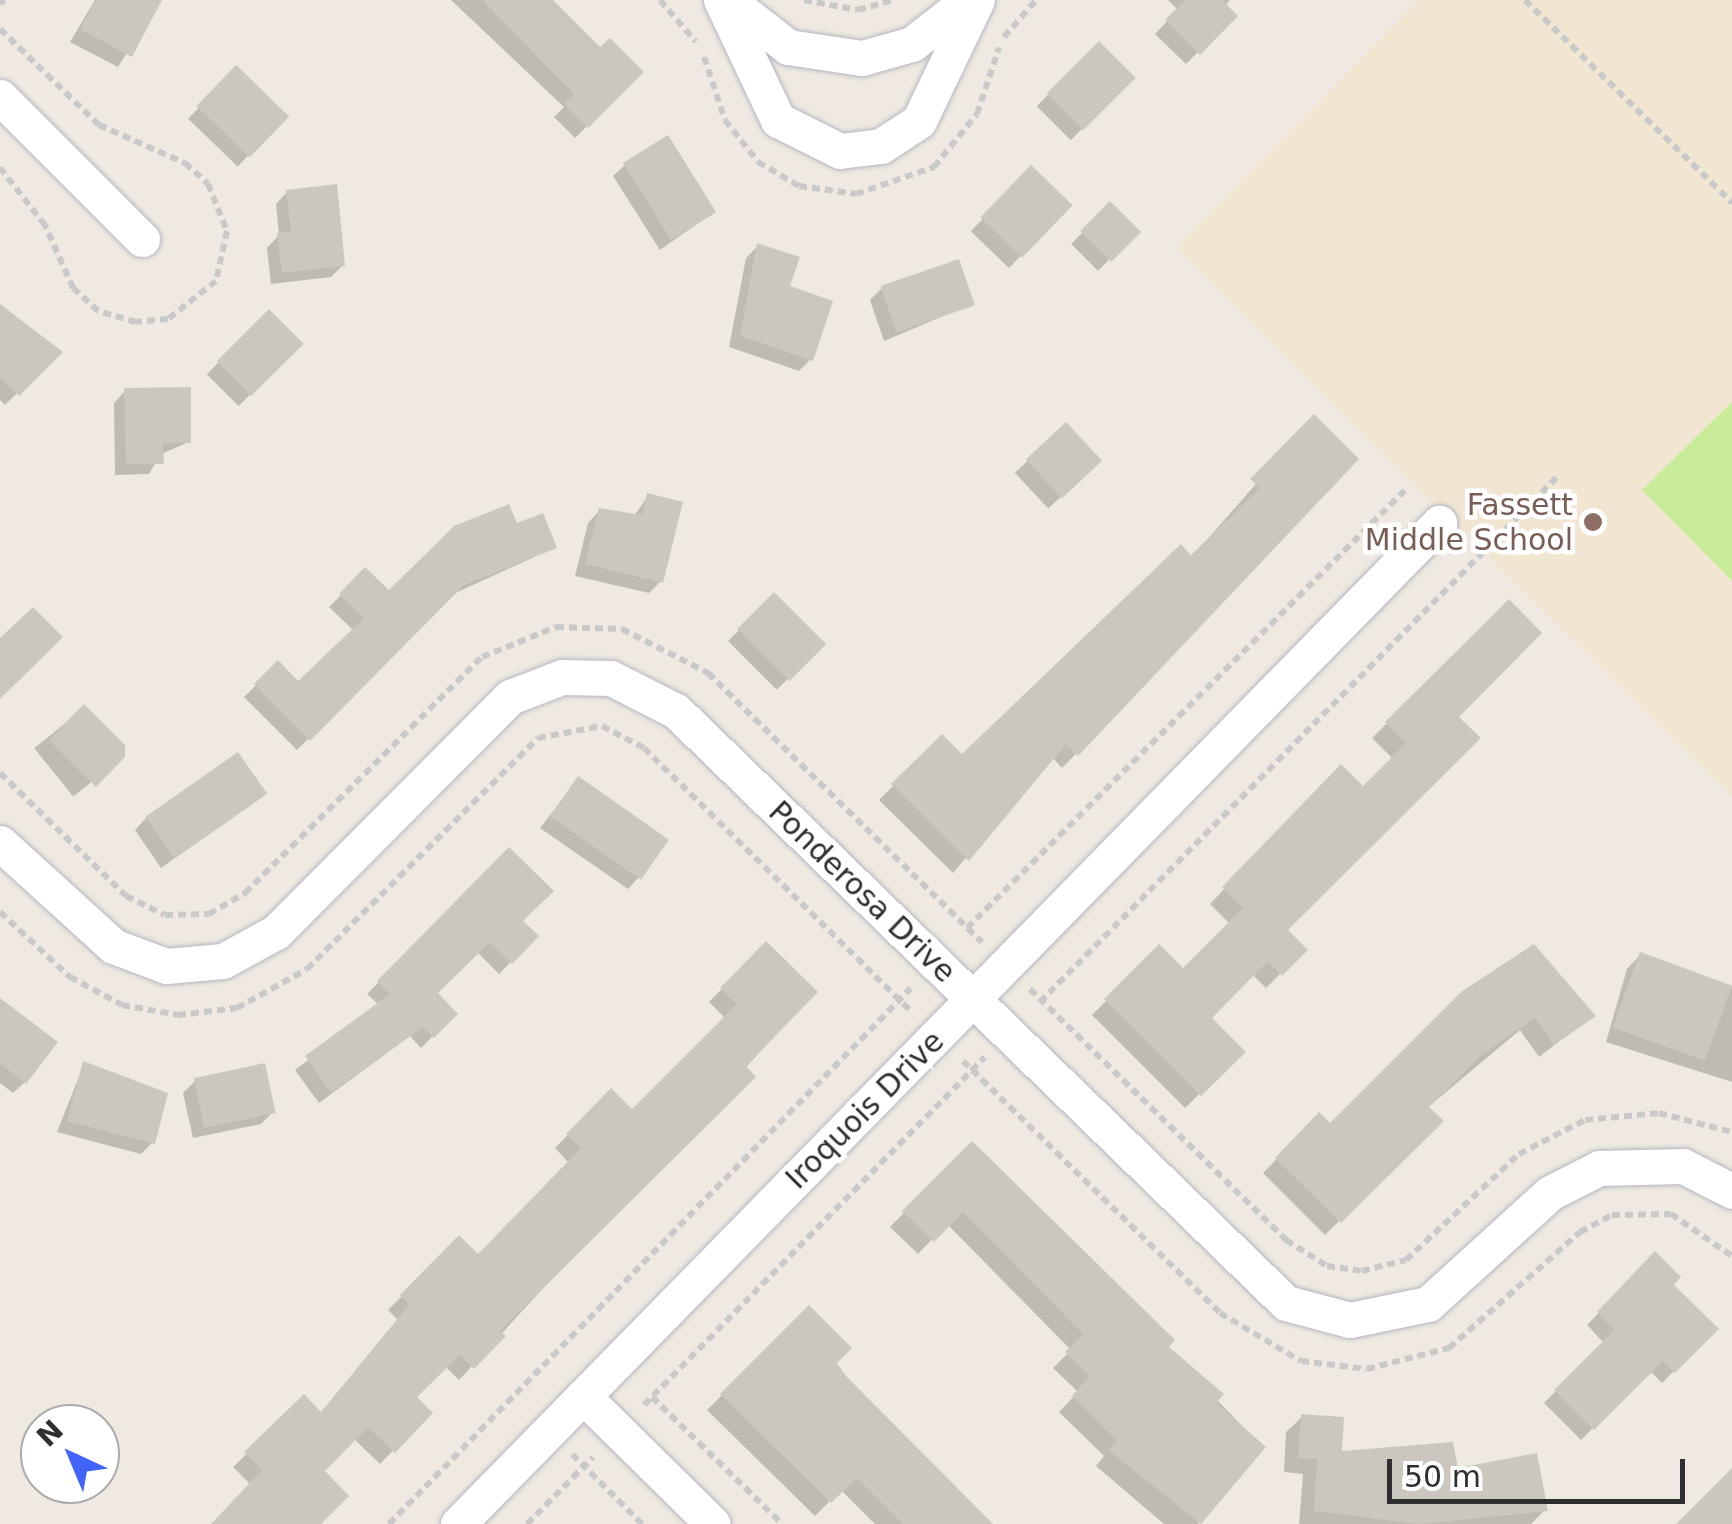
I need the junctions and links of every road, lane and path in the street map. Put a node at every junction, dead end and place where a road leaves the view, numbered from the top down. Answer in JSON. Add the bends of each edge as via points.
{"nodes":[{"id":1,"x":721,"y":0,"type":"edge"},
{"id":2,"x":730,"y":0,"type":"edge"},
{"id":3,"x":804,"y":0,"type":"edge"},
{"id":4,"x":892,"y":0,"type":"edge"},
{"id":5,"x":967,"y":0,"type":"edge"},
{"id":6,"x":976,"y":0,"type":"edge"},
{"id":7,"x":1036,"y":0,"type":"edge"},
{"id":8,"x":1525,"y":0,"type":"edge"},
{"id":9,"x":1026,"y":11,"type":"dead end"},
{"id":10,"x":0,"y":97,"type":"edge"},
{"id":11,"x":1732,"y":203,"type":"edge"},
{"id":12,"x":142,"y":239,"type":"dead end"},
{"id":13,"x":1558,"y":477,"type":"dead end"},
{"id":14,"x":1405,"y":490,"type":"dead end"},
{"id":15,"x":1439,"y":523,"type":"dead end"},
{"id":16,"x":0,"y":843,"type":"edge"},
{"id":17,"x":0,"y":912,"type":"edge"},
{"id":18,"x":40,"y":952,"type":"dead end"},
{"id":19,"x":933,"y":962,"type":"junction"},
{"id":20,"x":973,"y":1001,"type":"junction"},
{"id":21,"x":1007,"y":1035,"type":"junction"},
{"id":22,"x":1732,"y":1191,"type":"edge"},
{"id":23,"x":583,"y":1396,"type":"junction"},
{"id":24,"x":584,"y":1466,"type":"dead end"},
{"id":25,"x":389,"y":1524,"type":"edge"},
{"id":26,"x":458,"y":1524,"type":"edge"},
{"id":27,"x":527,"y":1524,"type":"edge"},
{"id":28,"x":713,"y":1524,"type":"edge"},
{"id":29,"x":782,"y":1524,"type":"edge"}],
"edges":[{"from":1,"to":6,"type":"street","via":[[778,120],[840,151],[881,146],[920,121]]},
{"from":2,"to":5,"type":"street","via":[[788,47],[850,58],[912,44]]},
{"from":3,"to":4,"type":"path","via":[[840,10]]},
{"from":7,"to":9,"type":"path"},
{"from":8,"to":11,"type":"path"},
{"from":10,"to":12,"type":"street"},
{"from":13,"to":21,"type":"path"},
{"from":14,"to":19,"type":"path"},
{"from":15,"to":20,"type":"street","name":"Iroquois Drive"},
{"from":16,"to":19,"type":"street","name":"Ponderosa Drive","via":[[113,946],[166,966],[223,961],[276,932],[510,697],[562,677],[611,678],[676,710]]},
{"from":17,"to":18,"type":"path"},
{"from":19,"to":20,"type":"street","name":"Ponderosa Drive"},
{"from":19,"to":25,"type":"path"},
{"from":20,"to":21,"type":"street","name":"Ponderosa Drive"},
{"from":20,"to":23,"type":"street","name":"Iroquois Drive"},
{"from":21,"to":22,"type":"street","name":"Ponderosa Drive","via":[[1265,1288],[1332,1318],[1398,1316],[1443,1296],[1550,1194],[1599,1168],[1683,1166]]},
{"from":21,"to":29,"type":"path","via":[[652,1397]]},
{"from":23,"to":26,"type":"street","name":"Iroquois Drive"},
{"from":23,"to":28,"type":"street"},
{"from":24,"to":27,"type":"path"}]}
